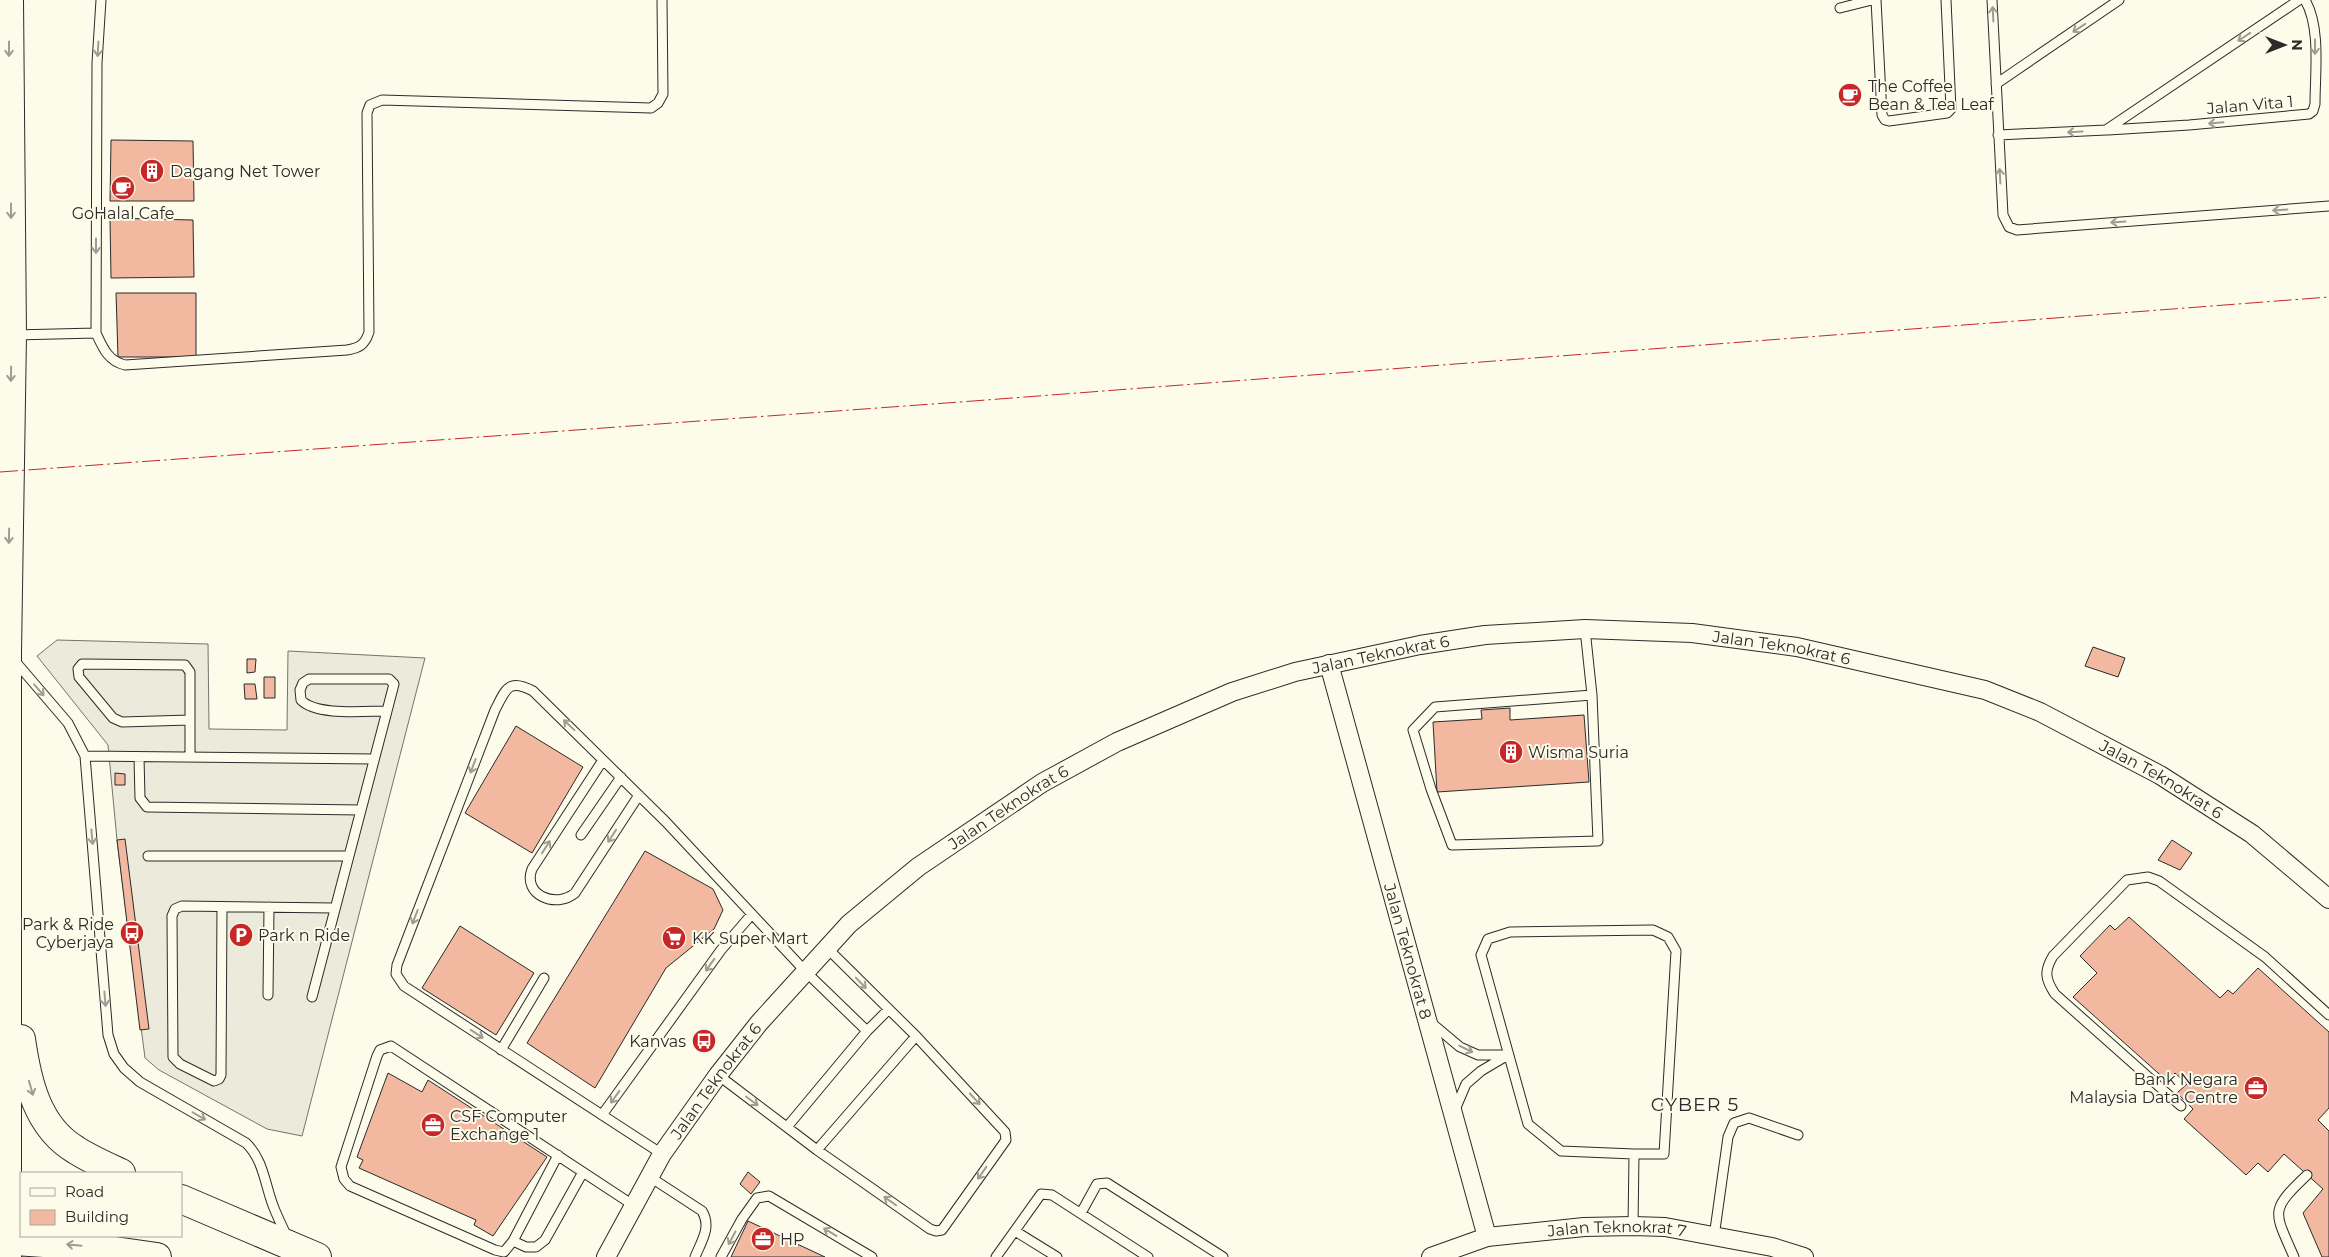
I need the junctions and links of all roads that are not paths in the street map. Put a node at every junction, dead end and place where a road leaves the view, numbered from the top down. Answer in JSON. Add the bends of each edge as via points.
{"nodes":[{"id":1,"x":9,"y":0,"type":"edge"},
{"id":2,"x":100,"y":0,"type":"edge"},
{"id":3,"x":662,"y":0,"type":"edge"},
{"id":4,"x":1874,"y":0,"type":"edge"},
{"id":5,"x":1946,"y":0,"type":"edge"},
{"id":6,"x":1992,"y":0,"type":"edge"},
{"id":7,"x":2119,"y":0,"type":"edge"},
{"id":8,"x":2299,"y":0,"type":"edge"},
{"id":9,"x":2305,"y":0,"type":"edge"},
{"id":10,"x":1840,"y":8,"type":"dead end"},
{"id":11,"x":1996,"y":84,"type":"junction"},
{"id":12,"x":2106,"y":130,"type":"junction"},
{"id":13,"x":1998,"y":135,"type":"junction"},
{"id":14,"x":2329,"y":206,"type":"edge"},
{"id":15,"x":96,"y":331,"type":"junction"},
{"id":16,"x":12,"y":335,"type":"junction"},
{"id":17,"x":1585,"y":629,"type":"junction"},
{"id":18,"x":7,"y":653,"type":"junction"},
{"id":19,"x":1329,"y":664,"type":"junction"},
{"id":20,"x":1592,"y":695,"type":"junction"},
{"id":21,"x":387,"y":711,"type":"junction"},
{"id":22,"x":190,"y":720,"type":"junction"},
{"id":23,"x":85,"y":756,"type":"junction"},
{"id":24,"x":139,"y":757,"type":"junction"},
{"id":25,"x":190,"y":757,"type":"junction"},
{"id":26,"x":374,"y":759,"type":"junction"},
{"id":27,"x":603,"y":760,"type":"junction"},
{"id":28,"x":621,"y":777,"type":"junction"},
{"id":29,"x":639,"y":795,"type":"junction"},
{"id":30,"x":360,"y":810,"type":"junction"},
{"id":31,"x":581,"y":835,"type":"dead end"},
{"id":32,"x":148,"y":856,"type":"dead end"},
{"id":33,"x":348,"y":856,"type":"junction"},
{"id":34,"x":2329,"y":899,"type":"edge"},
{"id":35,"x":222,"y":907,"type":"junction"},
{"id":36,"x":269,"y":907,"type":"junction"},
{"id":37,"x":334,"y":908,"type":"junction"},
{"id":38,"x":752,"y":914,"type":"junction"},
{"id":39,"x":7,"y":919,"type":"junction"},
{"id":40,"x":827,"y":948,"type":"junction"},
{"id":41,"x":806,"y":972,"type":"junction"},
{"id":42,"x":544,"y":978,"type":"dead end"},
{"id":43,"x":268,"y":995,"type":"dead end"},
{"id":44,"x":312,"y":997,"type":"dead end"},
{"id":45,"x":888,"y":1010,"type":"junction"},
{"id":46,"x":2329,"y":1015,"type":"edge"},
{"id":47,"x":1427,"y":1020,"type":"junction"},
{"id":48,"x":867,"y":1031,"type":"junction"},
{"id":49,"x":916,"y":1036,"type":"junction"},
{"id":50,"x":502,"y":1050,"type":"junction"},
{"id":51,"x":1508,"y":1054,"type":"junction"},
{"id":52,"x":718,"y":1075,"type":"junction"},
{"id":53,"x":2181,"y":1106,"type":"dead end"},
{"id":54,"x":1453,"y":1114,"type":"junction"},
{"id":55,"x":602,"y":1115,"type":"junction"},
{"id":56,"x":787,"y":1127,"type":"junction"},
{"id":57,"x":1798,"y":1135,"type":"dead end"},
{"id":58,"x":817,"y":1150,"type":"junction"},
{"id":59,"x":662,"y":1154,"type":"junction"},
{"id":60,"x":1634,"y":1154,"type":"junction"},
{"id":61,"x":558,"y":1155,"type":"junction"},
{"id":62,"x":119,"y":1172,"type":"edge"},
{"id":63,"x":583,"y":1172,"type":"junction"},
{"id":64,"x":2307,"y":1174,"type":"dead end"},
{"id":65,"x":650,"y":1177,"type":"junction"},
{"id":66,"x":182,"y":1199,"type":"edge"},
{"id":67,"x":10,"y":1203,"type":"edge"},
{"id":68,"x":633,"y":1205,"type":"junction"},
{"id":69,"x":1081,"y":1213,"type":"junction"},
{"id":70,"x":182,"y":1220,"type":"edge"},
{"id":71,"x":1633,"y":1226,"type":"junction"},
{"id":72,"x":1015,"y":1230,"type":"junction"},
{"id":73,"x":1487,"y":1237,"type":"junction"},
{"id":74,"x":1714,"y":1237,"type":"junction"},
{"id":75,"x":513,"y":1241,"type":"junction"},
{"id":76,"x":5,"y":1246,"type":"edge"},
{"id":77,"x":301,"y":1250,"type":"edge"},
{"id":78,"x":157,"y":1257,"type":"edge"},
{"id":79,"x":317,"y":1257,"type":"edge"},
{"id":80,"x":606,"y":1257,"type":"edge"},
{"id":81,"x":695,"y":1257,"type":"edge"},
{"id":82,"x":721,"y":1257,"type":"edge"},
{"id":83,"x":872,"y":1257,"type":"edge"},
{"id":84,"x":996,"y":1257,"type":"edge"},
{"id":85,"x":1057,"y":1257,"type":"edge"},
{"id":86,"x":1148,"y":1257,"type":"edge"},
{"id":87,"x":1223,"y":1257,"type":"edge"},
{"id":88,"x":1431,"y":1257,"type":"edge"},
{"id":89,"x":1804,"y":1257,"type":"edge"},
{"id":90,"x":2294,"y":1257,"type":"edge"}],
"edges":[{"from":1,"to":16,"type":"main road","one_way":true},
{"from":2,"to":15,"type":"lane","one_way":true},
{"from":3,"to":15,"type":"lane","via":[[663,94],[650,108],[382,100],[370,105],[367,113],[370,332],[362,346],[347,350],[125,365],[111,360],[105,353]]},
{"from":4,"to":5,"type":"lane","via":[[1882,115],[1889,121],[1946,113],[1951,109]]},
{"from":4,"to":10,"type":"lane"},
{"from":11,"to":6,"type":"lane","one_way":true},
{"from":7,"to":11,"type":"lane","one_way":true},
{"from":8,"to":12,"type":"lane","one_way":true},
{"from":9,"to":12,"type":"lane","name":"Jalan Vita 1","one_way":true,"via":[[2315,28],[2313,111],[2303,115]]},
{"from":11,"to":13,"type":"lane"},
{"from":12,"to":13,"type":"lane","one_way":true},
{"from":14,"to":13,"type":"lane","one_way":true,"via":[[2017,230],[2009,227],[2002,214]]},
{"from":15,"to":16,"type":"lane"},
{"from":16,"to":18,"type":"main road","one_way":true},
{"from":17,"to":19,"type":"street","name":"Jalan Teknokrat 6","via":[[1485,634]]},
{"from":17,"to":20,"type":"lane"},
{"from":17,"to":34,"type":"street","name":"Jalan Teknokrat 6","via":[[1692,633],[1797,647],[1984,690],[2040,712],[2160,774],[2252,834]]},
{"from":18,"to":23,"type":"lane","one_way":true,"via":[[68,723]]},
{"from":18,"to":39,"type":"main road"},
{"from":19,"to":40,"type":"street","name":"Jalan Teknokrat 6","via":[[1232,692],[1117,742],[1042,783],[918,867],[849,924]]},
{"from":19,"to":47,"type":"street","name":"Jalan Teknokrat 8"},
{"from":20,"to":20,"type":"lane","via":[[1598,841],[1452,845],[1413,730],[1435,707]]},
{"from":21,"to":21,"type":"lane","via":[[394,684],[389,679],[309,679],[300,690],[301,700],[318,710]]},
{"from":21,"to":26,"type":"lane"},
{"from":22,"to":22,"type":"lane","via":[[190,672],[185,665],[82,664],[78,669],[79,676],[114,718],[122,722]]},
{"from":22,"to":25,"type":"lane"},
{"from":23,"to":24,"type":"lane"},
{"from":23,"to":77,"type":"lane","one_way":true,"via":[[108,1035],[114,1054],[140,1082],[253,1149],[274,1208]]},
{"from":24,"to":25,"type":"lane"},
{"from":24,"to":30,"type":"lane","via":[[140,798],[147,807]]},
{"from":25,"to":26,"type":"lane"},
{"from":26,"to":30,"type":"lane"},
{"from":27,"to":28,"type":"lane"},
{"from":29,"to":27,"type":"lane","one_way":true,"via":[[575,893],[562,900],[539,894],[530,883],[532,869]]},
{"from":27,"to":50,"type":"lane","one_way":true,"via":[[533,691],[514,684],[506,689],[495,710],[397,965],[396,974],[404,986]]},
{"from":28,"to":29,"type":"lane"},
{"from":28,"to":31,"type":"lane"},
{"from":29,"to":38,"type":"lane"},
{"from":30,"to":33,"type":"lane"},
{"from":32,"to":33,"type":"lane"},
{"from":33,"to":37,"type":"lane"},
{"from":35,"to":35,"type":"lane","via":[[221,1075],[214,1081],[180,1064],[173,1057],[172,916],[174,910],[182,906]]},
{"from":35,"to":36,"type":"lane"},
{"from":36,"to":37,"type":"lane"},
{"from":36,"to":43,"type":"lane"},
{"from":37,"to":44,"type":"lane"},
{"from":38,"to":41,"type":"lane"},
{"from":38,"to":55,"type":"lane","one_way":true,"via":[[721,950]]},
{"from":39,"to":62,"type":"main road","one_way":true,"via":[[23,1058],[32,1095],[55,1132],[74,1149]]},
{"from":39,"to":67,"type":"main road"},
{"from":40,"to":41,"type":"street","name":"Jalan Teknokrat 6"},
{"from":40,"to":45,"type":"lane","one_way":true},
{"from":41,"to":48,"type":"lane"},
{"from":41,"to":52,"type":"street","name":"Jalan Teknokrat 6","via":[[759,1023]]},
{"from":42,"to":50,"type":"lane"},
{"from":45,"to":48,"type":"lane"},
{"from":45,"to":49,"type":"lane"},
{"from":46,"to":53,"type":"lane","via":[[2265,957],[2159,882],[2148,877],[2127,880],[2053,956],[2046,967],[2046,977],[2055,994]]},
{"from":47,"to":51,"type":"lane","one_way":true,"via":[[1469,1051]]},
{"from":47,"to":54,"type":"street","name":"Jalan Teknokrat 8"},
{"from":48,"to":56,"type":"lane"},
{"from":49,"to":58,"type":"lane"},
{"from":49,"to":58,"type":"lane","one_way":true,"via":[[1005,1132],[1006,1140],[942,1230],[930,1229]]},
{"from":50,"to":55,"type":"lane"},
{"from":51,"to":54,"type":"lane","via":[[1466,1084]]},
{"from":51,"to":60,"type":"lane","via":[[1528,1124],[1561,1151]]},
{"from":51,"to":60,"type":"lane","via":[[1481,955],[1488,939],[1510,932],[1653,930],[1668,937],[1676,951],[1664,1154]]},
{"from":52,"to":56,"type":"lane","one_way":true},
{"from":52,"to":59,"type":"street","name":"Jalan Teknokrat 6"},
{"from":54,"to":73,"type":"street","name":"Jalan Teknokrat 8"},
{"from":55,"to":59,"type":"lane"},
{"from":56,"to":58,"type":"lane"},
{"from":57,"to":74,"type":"lane","via":[[1749,1118],[1734,1123],[1728,1137]]},
{"from":59,"to":65,"type":"street","name":"Jalan Teknokrat 6"},
{"from":60,"to":71,"type":"lane"},
{"from":61,"to":63,"type":"lane"},
{"from":61,"to":75,"type":"lane"},
{"from":61,"to":75,"type":"lane","via":[[391,1046],[380,1050],[341,1166],[344,1179],[350,1186],[495,1250],[504,1252]]},
{"from":63,"to":68,"type":"lane"},
{"from":63,"to":75,"type":"lane","via":[[545,1240],[536,1247],[526,1247]]},
{"from":64,"to":90,"type":"lane","via":[[2285,1196],[2277,1215]]},
{"from":65,"to":68,"type":"street","name":"Jalan Teknokrat 6"},
{"from":65,"to":81,"type":"lane","via":[[702,1211],[707,1219],[707,1229]]},
{"from":66,"to":77,"type":"main road"},
{"from":67,"to":76,"type":"main road"},
{"from":68,"to":80,"type":"street","name":"Jalan Teknokrat 6"},
{"from":69,"to":72,"type":"lane","via":[[1052,1195],[1041,1194]]},
{"from":69,"to":86,"type":"lane"},
{"from":69,"to":87,"type":"lane","via":[[1097,1184],[1107,1183]]},
{"from":70,"to":77,"type":"main road"},
{"from":71,"to":73,"type":"street","name":"Jalan Teknokrat 7","via":[[1584,1227]]},
{"from":71,"to":74,"type":"street","name":"Jalan Teknokrat 7","via":[[1665,1227]]},
{"from":72,"to":84,"type":"lane"},
{"from":72,"to":85,"type":"lane"},
{"from":73,"to":88,"type":"street","name":"Jalan Teknokrat 7"},
{"from":74,"to":89,"type":"street","name":"Jalan Teknokrat 7","via":[[1772,1247]]},
{"from":78,"to":76,"type":"main road","one_way":true,"via":[[73,1245]]},
{"from":77,"to":79,"type":"main road"},
{"from":83,"to":82,"type":"lane","one_way":true,"via":[[769,1196],[757,1198]]}]}
